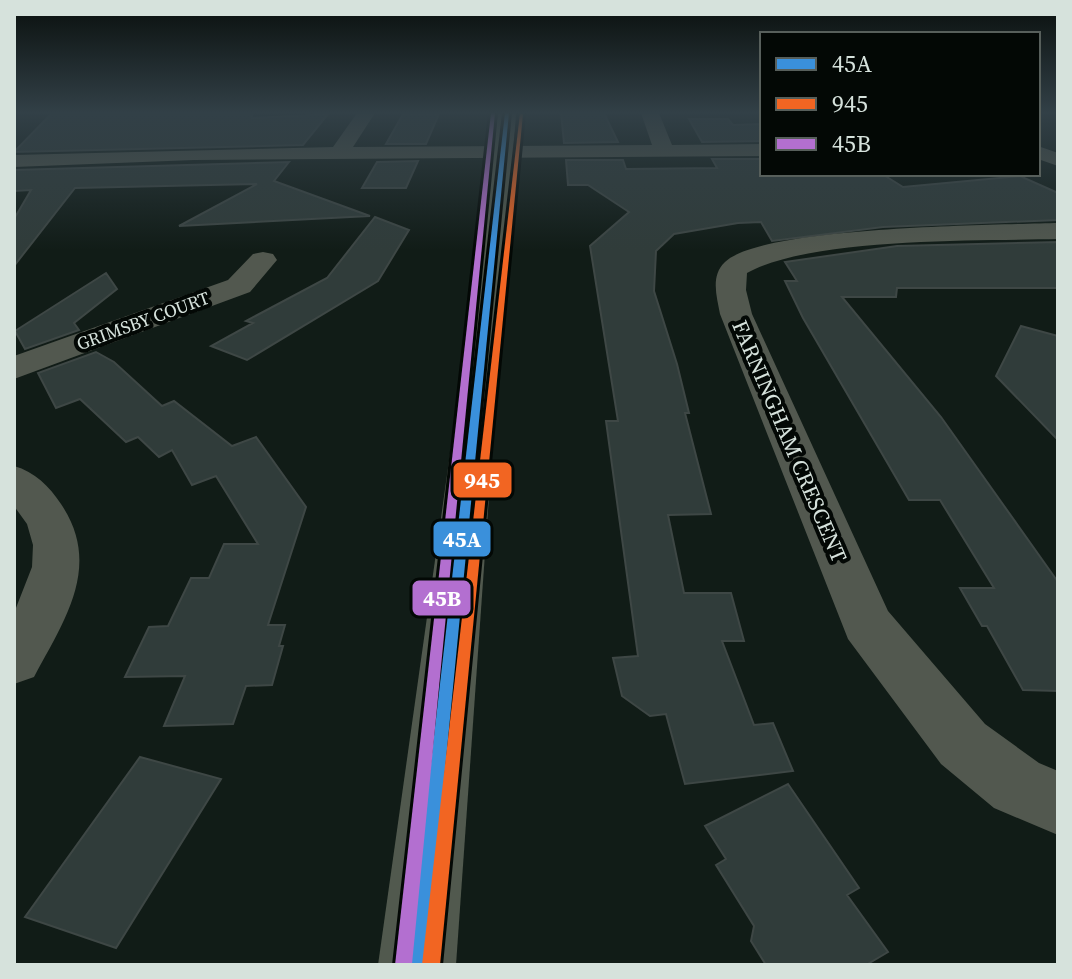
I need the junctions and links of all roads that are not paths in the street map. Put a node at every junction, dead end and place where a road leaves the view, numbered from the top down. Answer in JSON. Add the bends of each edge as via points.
{"nodes":[{"id":1,"x":73,"y":159,"type":"edge"},
{"id":2,"x":502,"y":159,"type":"edge"},
{"id":3,"x":14,"y":161,"type":"edge"},
{"id":4,"x":1058,"y":231,"type":"edge"},
{"id":5,"x":263,"y":260,"type":"dead end"},
{"id":6,"x":14,"y":368,"type":"edge"},
{"id":7,"x":14,"y":480,"type":"edge"},
{"id":8,"x":14,"y":661,"type":"edge"},
{"id":9,"x":1058,"y":803,"type":"edge"},
{"id":10,"x":417,"y":965,"type":"edge"}],
"edges":[{"from":1,"to":3,"type":"street"},
{"from":2,"to":10,"type":"main road"},
{"from":4,"to":9,"type":"street","name":"FARNINGHAM CRESCENT","via":[[919,236],[783,250],[744,261],[730,283],[736,314],[867,624],[963,744],[1017,786]]},
{"from":5,"to":6,"type":"street","name":"GRIMSBY COURT","via":[[239,286]]},
{"from":7,"to":8,"type":"street","via":[[37,499],[53,523],[57,561],[47,605]]}]}
